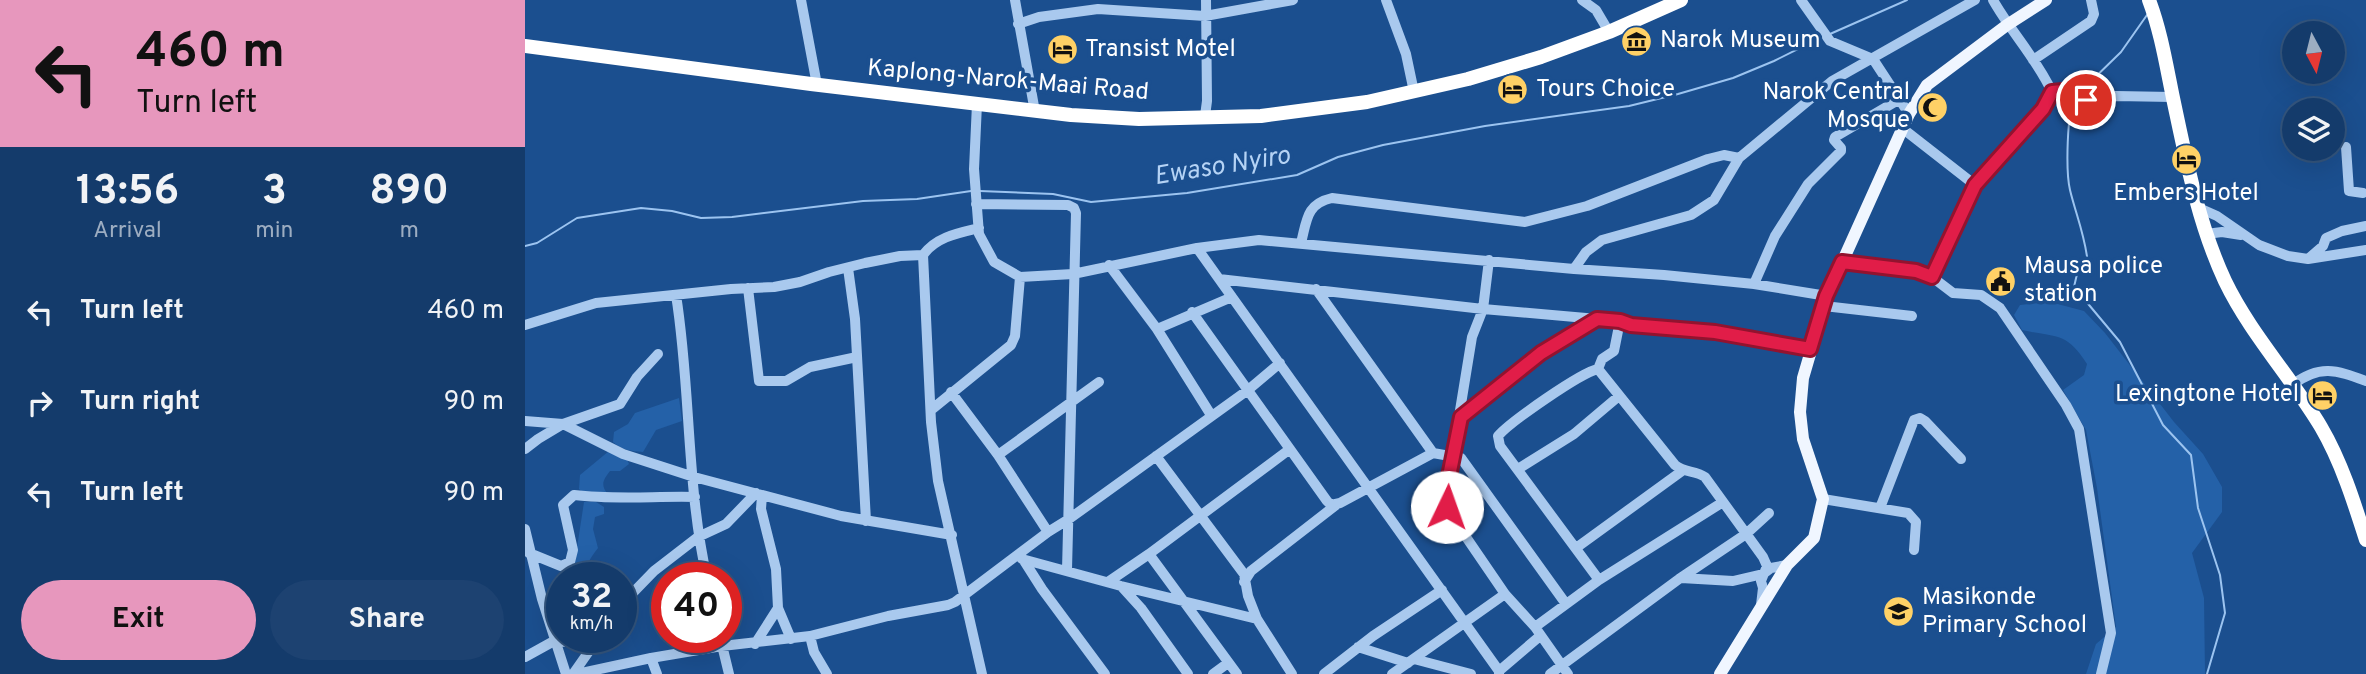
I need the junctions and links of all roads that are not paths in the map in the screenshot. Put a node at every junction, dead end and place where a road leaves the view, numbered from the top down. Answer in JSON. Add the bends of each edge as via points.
{"nodes":[{"id":1,"x":801,"y":0,"type":"edge"},
{"id":2,"x":1015,"y":0,"type":"edge"},
{"id":3,"x":1206,"y":0,"type":"edge"},
{"id":4,"x":1293,"y":0,"type":"edge"},
{"id":5,"x":1386,"y":0,"type":"edge"},
{"id":6,"x":1582,"y":0,"type":"edge"},
{"id":7,"x":1681,"y":0,"type":"edge"},
{"id":8,"x":1801,"y":0,"type":"edge"},
{"id":9,"x":1975,"y":0,"type":"edge"},
{"id":10,"x":1993,"y":0,"type":"edge"},
{"id":11,"x":2046,"y":0,"type":"edge"},
{"id":12,"x":2091,"y":0,"type":"edge"},
{"id":13,"x":1097,"y":4,"type":"edge"},
{"id":14,"x":2151,"y":5,"type":"edge"},
{"id":15,"x":1205,"y":16,"type":"junction"},
{"id":16,"x":1018,"y":24,"type":"junction"},
{"id":17,"x":2007,"y":25,"type":"junction"},
{"id":18,"x":1609,"y":32,"type":"junction"},
{"id":19,"x":525,"y":46,"type":"edge"},
{"id":20,"x":1873,"y":59,"type":"junction"},
{"id":21,"x":2033,"y":60,"type":"junction"},
{"id":22,"x":817,"y":85,"type":"junction"},
{"id":23,"x":1414,"y":92,"type":"junction"},
{"id":24,"x":2052,"y":92,"type":"junction"},
{"id":25,"x":2172,"y":97,"type":"junction"},
{"id":26,"x":1900,"y":99,"type":"junction"},
{"id":27,"x":977,"y":104,"type":"junction"},
{"id":28,"x":1035,"y":112,"type":"junction"},
{"id":29,"x":1909,"y":114,"type":"junction"},
{"id":30,"x":1205,"y":116,"type":"junction"},
{"id":31,"x":1902,"y":128,"type":"junction"},
{"id":32,"x":2346,"y":147,"type":"dead end"},
{"id":33,"x":1739,"y":159,"type":"junction"},
{"id":34,"x":1975,"y":185,"type":"junction"},
{"id":35,"x":2365,"y":193,"type":"edge"},
{"id":36,"x":976,"y":204,"type":"junction"},
{"id":37,"x":2199,"y":208,"type":"junction"},
{"id":38,"x":2366,"y":226,"type":"edge"},
{"id":39,"x":979,"y":228,"type":"junction"},
{"id":40,"x":2206,"y":234,"type":"junction"},
{"id":41,"x":2241,"y":235,"type":"junction"},
{"id":42,"x":1301,"y":243,"type":"junction"},
{"id":43,"x":1197,"y":248,"type":"junction"},
{"id":44,"x":2366,"y":250,"type":"edge"},
{"id":45,"x":923,"y":255,"type":"junction"},
{"id":46,"x":2308,"y":259,"type":"junction"},
{"id":47,"x":1489,"y":260,"type":"junction"},
{"id":48,"x":1842,"y":262,"type":"junction"},
{"id":49,"x":1109,"y":265,"type":"junction"},
{"id":50,"x":848,"y":268,"type":"junction"},
{"id":51,"x":1574,"y":269,"type":"junction"},
{"id":52,"x":1073,"y":274,"type":"junction"},
{"id":53,"x":1020,"y":277,"type":"junction"},
{"id":54,"x":1932,"y":277,"type":"junction"},
{"id":55,"x":1219,"y":279,"type":"junction"},
{"id":56,"x":1754,"y":284,"type":"junction"},
{"id":57,"x":748,"y":288,"type":"junction"},
{"id":58,"x":1316,"y":289,"type":"junction"},
{"id":59,"x":676,"y":295,"type":"junction"},
{"id":60,"x":1232,"y":297,"type":"junction"},
{"id":61,"x":1825,"y":301,"type":"junction"},
{"id":62,"x":1483,"y":309,"type":"junction"},
{"id":63,"x":1192,"y":312,"type":"junction"},
{"id":64,"x":1912,"y":316,"type":"dead end"},
{"id":65,"x":1597,"y":319,"type":"junction"},
{"id":66,"x":1620,"y":321,"type":"junction"},
{"id":67,"x":525,"y":325,"type":"edge"},
{"id":68,"x":1157,"y":329,"type":"junction"},
{"id":69,"x":1810,"y":349,"type":"junction"},
{"id":70,"x":658,"y":354,"type":"dead end"},
{"id":71,"x":857,"y":357,"type":"junction"},
{"id":72,"x":1280,"y":363,"type":"junction"},
{"id":73,"x":1598,"y":369,"type":"junction"},
{"id":74,"x":2366,"y":381,"type":"edge"},
{"id":75,"x":1099,"y":382,"type":"dead end"},
{"id":76,"x":2292,"y":384,"type":"junction"},
{"id":77,"x":1248,"y":390,"type":"junction"},
{"id":78,"x":951,"y":392,"type":"junction"},
{"id":79,"x":1619,"y":396,"type":"junction"},
{"id":80,"x":1071,"y":401,"type":"junction"},
{"id":81,"x":931,"y":410,"type":"junction"},
{"id":82,"x":1211,"y":415,"type":"junction"},
{"id":83,"x":1461,"y":417,"type":"junction"},
{"id":84,"x":525,"y":421,"type":"edge"},
{"id":85,"x":563,"y":425,"type":"junction"},
{"id":86,"x":525,"y":449,"type":"edge"},
{"id":87,"x":1290,"y":449,"type":"junction"},
{"id":88,"x":1433,"y":453,"type":"junction"},
{"id":89,"x":1452,"y":454,"type":"junction"},
{"id":90,"x":999,"y":455,"type":"junction"},
{"id":91,"x":1156,"y":456,"type":"junction"},
{"id":92,"x":1961,"y":459,"type":"dead end"},
{"id":93,"x":1518,"y":469,"type":"junction"},
{"id":94,"x":1682,"y":471,"type":"junction"},
{"id":95,"x":694,"y":477,"type":"junction"},
{"id":96,"x":1369,"y":486,"type":"junction"},
{"id":97,"x":759,"y":494,"type":"junction"},
{"id":98,"x":695,"y":497,"type":"junction"},
{"id":99,"x":1823,"y":499,"type":"junction"},
{"id":100,"x":1723,"y":502,"type":"junction"},
{"id":101,"x":1336,"y":505,"type":"junction"},
{"id":102,"x":1880,"y":508,"type":"junction"},
{"id":103,"x":1769,"y":513,"type":"dead end"},
{"id":104,"x":1201,"y":514,"type":"junction"},
{"id":105,"x":1069,"y":520,"type":"junction"},
{"id":106,"x":866,"y":521,"type":"junction"},
{"id":107,"x":525,"y":529,"type":"edge"},
{"id":108,"x":1048,"y":532,"type":"junction"},
{"id":109,"x":1746,"y":534,"type":"junction"},
{"id":110,"x":951,"y":535,"type":"junction"},
{"id":111,"x":698,"y":537,"type":"junction"},
{"id":112,"x":2366,"y":540,"type":"edge"},
{"id":113,"x":1576,"y":548,"type":"junction"},
{"id":114,"x":1914,"y":550,"type":"dead end"},
{"id":115,"x":1149,"y":554,"type":"junction"},
{"id":116,"x":528,"y":556,"type":"edge"},
{"id":117,"x":1021,"y":556,"type":"junction"},
{"id":118,"x":703,"y":562,"type":"edge"},
{"id":119,"x":1787,"y":565,"type":"junction"},
{"id":120,"x":1067,"y":570,"type":"junction"},
{"id":121,"x":1763,"y":574,"type":"junction"},
{"id":122,"x":1679,"y":579,"type":"junction"},
{"id":123,"x":1599,"y":580,"type":"junction"},
{"id":124,"x":1108,"y":582,"type":"junction"},
{"id":125,"x":1244,"y":582,"type":"junction"},
{"id":126,"x":1121,"y":586,"type":"junction"},
{"id":127,"x":637,"y":589,"type":"edge"},
{"id":128,"x":1442,"y":590,"type":"junction"},
{"id":129,"x":964,"y":594,"type":"junction"},
{"id":130,"x":1505,"y":594,"type":"junction"},
{"id":131,"x":1185,"y":601,"type":"junction"},
{"id":132,"x":1566,"y":604,"type":"junction"},
{"id":133,"x":778,"y":608,"type":"junction"},
{"id":134,"x":1760,"y":611,"type":"junction"},
{"id":135,"x":546,"y":615,"type":"edge"},
{"id":136,"x":1257,"y":619,"type":"junction"},
{"id":137,"x":1465,"y":624,"type":"junction"},
{"id":138,"x":1537,"y":631,"type":"junction"},
{"id":139,"x":810,"y":636,"type":"junction"},
{"id":140,"x":791,"y":639,"type":"junction"},
{"id":141,"x":742,"y":643,"type":"edge"},
{"id":142,"x":755,"y":644,"type":"junction"},
{"id":143,"x":546,"y":645,"type":"edge"},
{"id":144,"x":1358,"y":647,"type":"junction"},
{"id":145,"x":558,"y":653,"type":"edge"},
{"id":146,"x":588,"y":653,"type":"edge"},
{"id":147,"x":671,"y":653,"type":"edge"},
{"id":148,"x":724,"y":653,"type":"edge"},
{"id":149,"x":525,"y":657,"type":"edge"},
{"id":150,"x":650,"y":658,"type":"junction"},
{"id":151,"x":1411,"y":661,"type":"junction"},
{"id":152,"x":1228,"y":663,"type":"junction"},
{"id":153,"x":1565,"y":670,"type":"edge"},
{"id":154,"x":1439,"y":671,"type":"edge"},
{"id":155,"x":1499,"y":673,"type":"edge"},
{"id":156,"x":566,"y":674,"type":"edge"},
{"id":157,"x":575,"y":674,"type":"edge"},
{"id":158,"x":657,"y":674,"type":"edge"},
{"id":159,"x":729,"y":674,"type":"edge"},
{"id":160,"x":827,"y":674,"type":"edge"},
{"id":161,"x":982,"y":674,"type":"edge"},
{"id":162,"x":1105,"y":674,"type":"edge"},
{"id":163,"x":1188,"y":674,"type":"edge"},
{"id":164,"x":1213,"y":674,"type":"edge"},
{"id":165,"x":1237,"y":674,"type":"edge"},
{"id":166,"x":1292,"y":674,"type":"edge"},
{"id":167,"x":1324,"y":674,"type":"edge"},
{"id":168,"x":1392,"y":674,"type":"edge"},
{"id":169,"x":1471,"y":674,"type":"edge"},
{"id":170,"x":1550,"y":674,"type":"edge"},
{"id":171,"x":1720,"y":674,"type":"edge"},
{"id":172,"x":2101,"y":674,"type":"edge"}],
"edges":[{"from":1,"to":22,"type":"street"},
{"from":2,"to":16,"type":"street"},
{"from":3,"to":15,"type":"street"},
{"from":4,"to":15,"type":"street"},
{"from":5,"to":23,"type":"street"},
{"from":6,"to":18,"type":"street","via":[[1596,10]]},
{"from":7,"to":18,"type":"highway","name":"Kaplong-Narok-Maai Road"},
{"from":8,"to":20,"type":"street","via":[[1830,41]]},
{"from":9,"to":20,"type":"street"},
{"from":10,"to":17,"type":"street"},
{"from":11,"to":17,"type":"main road"},
{"from":12,"to":21,"type":"street","via":[[2091,21]]},
{"from":13,"to":15,"type":"street"},
{"from":13,"to":16,"type":"street"},
{"from":14,"to":25,"type":"highway"},
{"from":15,"to":30,"type":"street"},
{"from":16,"to":28,"type":"street"},
{"from":17,"to":21,"type":"street"},
{"from":17,"to":29,"type":"main road","via":[[1927,85]]},
{"from":18,"to":23,"type":"highway","name":"Kaplong-Narok-Maai Road","via":[[1507,68]]},
{"from":19,"to":22,"type":"highway","name":"Kaplong-Narok-Maai Road"},
{"from":20,"to":26,"type":"street"},
{"from":20,"to":33,"type":"street","via":[[1832,81]]},
{"from":21,"to":24,"type":"street"},
{"from":22,"to":27,"type":"highway","name":"Kaplong-Narok-Maai Road"},
{"from":23,"to":30,"type":"highway","name":"Kaplong-Narok-Maai Road","via":[[1299,113]]},
{"from":24,"to":25,"type":"street","via":[[2095,100]]},
{"from":24,"to":34,"type":"street","via":[[2043,109]]},
{"from":25,"to":37,"type":"highway"},
{"from":26,"to":29,"type":"street"},
{"from":26,"to":56,"type":"street","via":[[1835,137],[1841,152],[1808,184],[1775,236]]},
{"from":27,"to":28,"type":"highway","name":"Kaplong-Narok-Maai Road"},
{"from":27,"to":36,"type":"street"},
{"from":28,"to":30,"type":"highway","name":"Kaplong-Narok-Maai Road","via":[[1139,119]]},
{"from":29,"to":31,"type":"main road"},
{"from":31,"to":34,"type":"street"},
{"from":31,"to":48,"type":"main road"},
{"from":32,"to":35,"type":"street","via":[[2349,191]]},
{"from":33,"to":42,"type":"street","via":[[1724,155],[1708,159],[1587,206],[1525,222],[1332,198],[1311,209]]},
{"from":33,"to":51,"type":"street","via":[[1704,208],[1602,240]]},
{"from":34,"to":54,"type":"street"},
{"from":36,"to":39,"type":"street"},
{"from":36,"to":52,"type":"street","via":[[1074,208]]},
{"from":37,"to":40,"type":"highway"},
{"from":37,"to":41,"type":"street"},
{"from":38,"to":46,"type":"street","via":[[2326,238]]},
{"from":39,"to":45,"type":"street","via":[[948,236]]},
{"from":39,"to":53,"type":"street","via":[[994,262]]},
{"from":40,"to":41,"type":"street"},
{"from":40,"to":76,"type":"highway","via":[[2225,281]]},
{"from":41,"to":46,"type":"street","via":[[2274,251]]},
{"from":42,"to":43,"type":"street","via":[[1257,240]]},
{"from":42,"to":47,"type":"street"},
{"from":43,"to":49,"type":"street"},
{"from":43,"to":55,"type":"street"},
{"from":44,"to":46,"type":"street"},
{"from":45,"to":50,"type":"street"},
{"from":45,"to":81,"type":"street"},
{"from":47,"to":51,"type":"street"},
{"from":47,"to":62,"type":"street"},
{"from":48,"to":54,"type":"street"},
{"from":48,"to":61,"type":"main road"},
{"from":49,"to":52,"type":"street"},
{"from":49,"to":68,"type":"street"},
{"from":50,"to":57,"type":"street","via":[[800,282]]},
{"from":50,"to":71,"type":"street"},
{"from":51,"to":56,"type":"street"},
{"from":52,"to":53,"type":"street"},
{"from":52,"to":80,"type":"street"},
{"from":53,"to":78,"type":"street","via":[[1014,341]]},
{"from":54,"to":172,"type":"street","via":[[1953,293],[1982,295],[2000,308],[2078,429],[2111,633]]},
{"from":55,"to":58,"type":"street"},
{"from":55,"to":60,"type":"street"},
{"from":56,"to":61,"type":"street"},
{"from":57,"to":59,"type":"street"},
{"from":57,"to":71,"type":"street","via":[[759,381],[786,381],[810,367]]},
{"from":58,"to":62,"type":"street"},
{"from":58,"to":88,"type":"street"},
{"from":59,"to":67,"type":"street","via":[[596,303]]},
{"from":59,"to":95,"type":"street"},
{"from":60,"to":63,"type":"street"},
{"from":60,"to":72,"type":"street"},
{"from":61,"to":64,"type":"street"},
{"from":61,"to":69,"type":"main road"},
{"from":62,"to":65,"type":"street"},
{"from":62,"to":83,"type":"street","via":[[1472,337]]},
{"from":63,"to":68,"type":"street"},
{"from":63,"to":77,"type":"street"},
{"from":65,"to":66,"type":"street"},
{"from":65,"to":83,"type":"street","via":[[1541,353]]},
{"from":66,"to":69,"type":"street"},
{"from":66,"to":73,"type":"street","via":[[1614,351],[1602,359]]},
{"from":68,"to":82,"type":"street"},
{"from":69,"to":99,"type":"main road","via":[[1800,412],[1803,439]]},
{"from":70,"to":85,"type":"street","via":[[620,404]]},
{"from":71,"to":106,"type":"street"},
{"from":72,"to":77,"type":"street"},
{"from":72,"to":96,"type":"street"},
{"from":73,"to":79,"type":"street"},
{"from":73,"to":93,"type":"street","via":[[1499,434],[1498,441]]},
{"from":74,"to":76,"type":"street","via":[[2327,369]]},
{"from":75,"to":80,"type":"street"},
{"from":76,"to":112,"type":"highway","via":[[2332,450]]},
{"from":77,"to":82,"type":"street"},
{"from":77,"to":87,"type":"street"},
{"from":78,"to":81,"type":"street"},
{"from":78,"to":90,"type":"street"},
{"from":79,"to":93,"type":"street","via":[[1573,434]]},
{"from":79,"to":94,"type":"street"},
{"from":80,"to":90,"type":"street"},
{"from":80,"to":105,"type":"street"},
{"from":81,"to":110,"type":"street","via":[[938,481]]},
{"from":82,"to":91,"type":"street"},
{"from":83,"to":89,"type":"street"},
{"from":84,"to":85,"type":"street"},
{"from":85,"to":86,"type":"street"},
{"from":85,"to":95,"type":"street","via":[[624,454]]},
{"from":87,"to":101,"type":"street","via":[[1327,501]]},
{"from":87,"to":104,"type":"street"},
{"from":88,"to":89,"type":"street"},
{"from":88,"to":96,"type":"street"},
{"from":89,"to":130,"type":"street","via":[[1447,507]]},
{"from":89,"to":132,"type":"street","via":[[1465,461]]},
{"from":90,"to":108,"type":"street"},
{"from":91,"to":104,"type":"street"},
{"from":91,"to":105,"type":"street"},
{"from":92,"to":102,"type":"street","via":[[1925,421],[1914,420]]},
{"from":93,"to":113,"type":"street"},
{"from":94,"to":100,"type":"street","via":[[1705,477]]},
{"from":94,"to":113,"type":"street"},
{"from":95,"to":97,"type":"street"},
{"from":95,"to":98,"type":"street"},
{"from":96,"to":101,"type":"street"},
{"from":96,"to":128,"type":"street"},
{"from":97,"to":106,"type":"street"},
{"from":97,"to":111,"type":"street","via":[[726,524]]},
{"from":97,"to":133,"type":"street","via":[[776,569]]},
{"from":98,"to":111,"type":"street"},
{"from":98,"to":116,"type":"street","via":[[574,495],[563,505],[573,550],[570,562],[561,566]]},
{"from":99,"to":102,"type":"street"},
{"from":99,"to":119,"type":"main road","via":[[1814,538]]},
{"from":100,"to":109,"type":"street"},
{"from":100,"to":123,"type":"street"},
{"from":101,"to":125,"type":"street","via":[[1251,570]]},
{"from":102,"to":114,"type":"street","via":[[1913,517],[1917,527]]},
{"from":103,"to":109,"type":"street"},
{"from":104,"to":115,"type":"street"},
{"from":104,"to":125,"type":"street","via":[[1244,574]]},
{"from":105,"to":108,"type":"street"},
{"from":105,"to":120,"type":"street"},
{"from":106,"to":110,"type":"street"},
{"from":107,"to":116,"type":"street"},
{"from":108,"to":117,"type":"street"},
{"from":109,"to":121,"type":"street","via":[[1766,561]]},
{"from":109,"to":122,"type":"street"},
{"from":110,"to":129,"type":"street"},
{"from":111,"to":118,"type":"street"},
{"from":111,"to":127,"type":"street"},
{"from":113,"to":123,"type":"street"},
{"from":115,"to":124,"type":"street"},
{"from":115,"to":131,"type":"street"},
{"from":116,"to":135,"type":"street"},
{"from":117,"to":120,"type":"street"},
{"from":117,"to":129,"type":"street"},
{"from":117,"to":162,"type":"street"},
{"from":119,"to":121,"type":"street"},
{"from":119,"to":134,"type":"main road"},
{"from":120,"to":124,"type":"street"},
{"from":121,"to":122,"type":"street","via":[[1733,581]]},
{"from":121,"to":134,"type":"street"},
{"from":122,"to":153,"type":"street"},
{"from":123,"to":132,"type":"street"},
{"from":124,"to":126,"type":"street"},
{"from":125,"to":136,"type":"street"},
{"from":126,"to":131,"type":"street"},
{"from":126,"to":163,"type":"street"},
{"from":128,"to":137,"type":"street"},
{"from":128,"to":144,"type":"street"},
{"from":129,"to":139,"type":"street","via":[[948,605]]},
{"from":129,"to":161,"type":"street"},
{"from":130,"to":137,"type":"street"},
{"from":130,"to":138,"type":"street"},
{"from":131,"to":136,"type":"street"},
{"from":131,"to":152,"type":"street"},
{"from":132,"to":138,"type":"street"},
{"from":133,"to":140,"type":"street"},
{"from":133,"to":142,"type":"street"},
{"from":134,"to":171,"type":"main road"},
{"from":136,"to":166,"type":"street"},
{"from":137,"to":151,"type":"street"},
{"from":137,"to":155,"type":"street"},
{"from":138,"to":153,"type":"street"},
{"from":138,"to":155,"type":"street"},
{"from":139,"to":140,"type":"street"},
{"from":139,"to":160,"type":"street"},
{"from":140,"to":142,"type":"street"},
{"from":141,"to":142,"type":"street"},
{"from":143,"to":149,"type":"street"},
{"from":144,"to":151,"type":"street"},
{"from":144,"to":167,"type":"street"},
{"from":145,"to":156,"type":"street"},
{"from":146,"to":157,"type":"street"},
{"from":147,"to":150,"type":"street"},
{"from":148,"to":159,"type":"street"},
{"from":150,"to":157,"type":"street"},
{"from":150,"to":158,"type":"street"},
{"from":151,"to":154,"type":"street"},
{"from":151,"to":168,"type":"street"},
{"from":152,"to":164,"type":"street"},
{"from":152,"to":165,"type":"street"},
{"from":153,"to":170,"type":"street"},
{"from":154,"to":169,"type":"street"}]}
